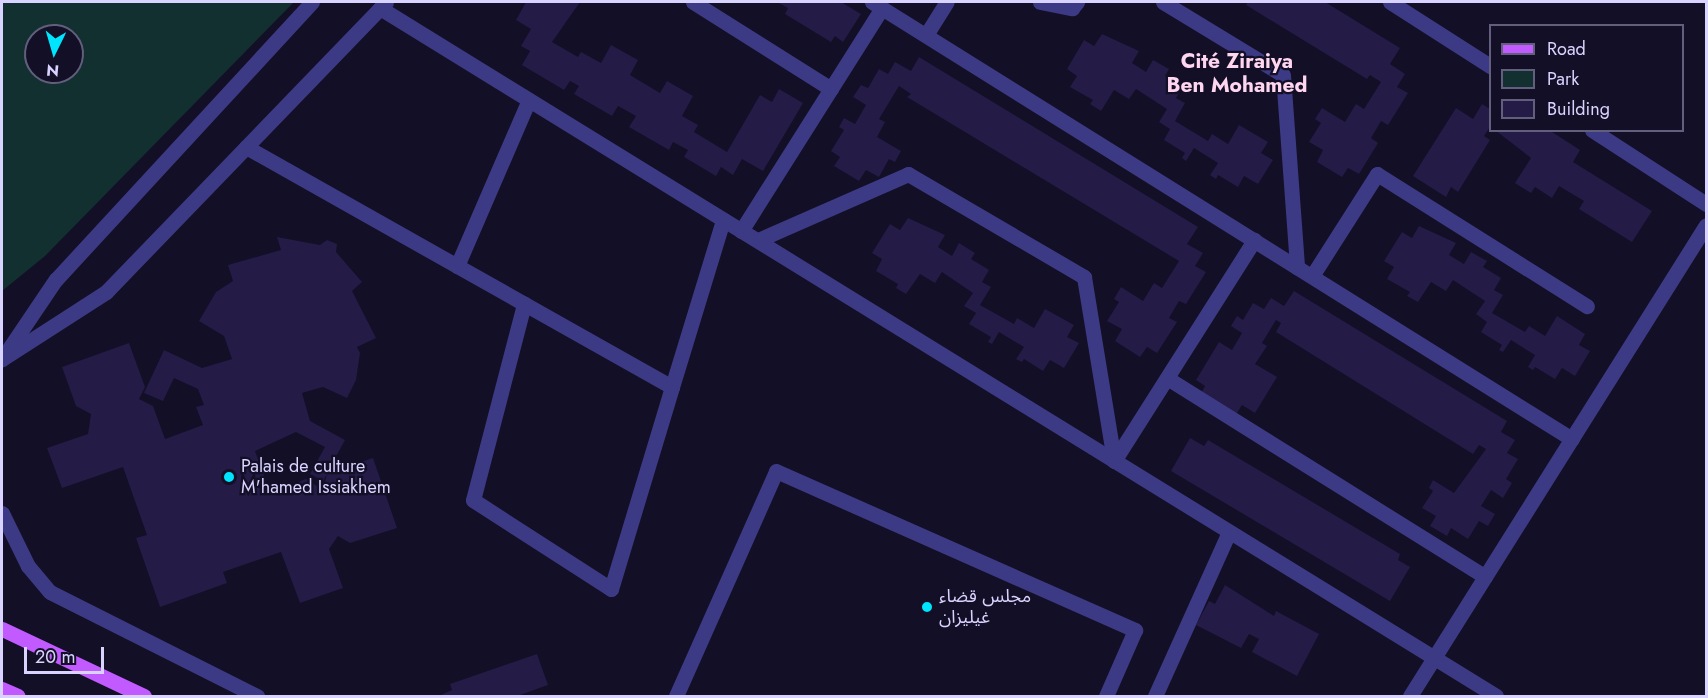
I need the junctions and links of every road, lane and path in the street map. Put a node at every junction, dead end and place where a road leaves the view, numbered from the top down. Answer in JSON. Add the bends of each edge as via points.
{"nodes":[{"id":1,"x":312,"y":2,"type":"edge"},
{"id":2,"x":693,"y":2,"type":"edge"},
{"id":3,"x":947,"y":2,"type":"edge"},
{"id":4,"x":1040,"y":2,"type":"edge"},
{"id":5,"x":1077,"y":2,"type":"edge"},
{"id":6,"x":1162,"y":2,"type":"edge"},
{"id":7,"x":1390,"y":2,"type":"edge"},
{"id":8,"x":383,"y":4,"type":"edge"},
{"id":9,"x":877,"y":4,"type":"edge"},
{"id":10,"x":926,"y":35,"type":"junction"},
{"id":11,"x":1489,"y":65,"type":"edge"},
{"id":12,"x":831,"y":89,"type":"junction"},
{"id":13,"x":529,"y":100,"type":"junction"},
{"id":14,"x":1595,"y":132,"type":"edge"},
{"id":15,"x":246,"y":147,"type":"junction"},
{"id":16,"x":1707,"y":204,"type":"edge"},
{"id":17,"x":723,"y":220,"type":"junction"},
{"id":18,"x":1707,"y":225,"type":"edge"},
{"id":19,"x":741,"y":231,"type":"junction"},
{"id":20,"x":758,"y":240,"type":"junction"},
{"id":21,"x":1254,"y":240,"type":"junction"},
{"id":22,"x":457,"y":266,"type":"junction"},
{"id":23,"x":1297,"y":267,"type":"junction"},
{"id":24,"x":1312,"y":276,"type":"junction"},
{"id":25,"x":524,"y":304,"type":"junction"},
{"id":26,"x":1587,"y":306,"type":"dead end"},
{"id":27,"x":2,"y":362,"type":"edge"},
{"id":28,"x":1167,"y":378,"type":"junction"},
{"id":29,"x":672,"y":387,"type":"junction"},
{"id":30,"x":1572,"y":439,"type":"junction"},
{"id":31,"x":1114,"y":461,"type":"junction"},
{"id":32,"x":2,"y":513,"type":"edge"},
{"id":33,"x":1229,"y":532,"type":"junction"},
{"id":34,"x":1485,"y":577,"type":"junction"},
{"id":35,"x":2,"y":629,"type":"edge"},
{"id":36,"x":1434,"y":658,"type":"junction"},
{"id":37,"x":2,"y":689,"type":"edge"},
{"id":38,"x":18,"y":696,"type":"edge"},
{"id":39,"x":144,"y":696,"type":"edge"},
{"id":40,"x":257,"y":696,"type":"edge"},
{"id":41,"x":676,"y":696,"type":"edge"},
{"id":42,"x":1106,"y":696,"type":"edge"},
{"id":43,"x":1155,"y":696,"type":"edge"},
{"id":44,"x":1410,"y":696,"type":"edge"},
{"id":45,"x":1496,"y":696,"type":"edge"}],
"edges":[{"from":1,"to":27,"type":"street","via":[[56,279]]},
{"from":2,"to":12,"type":"street"},
{"from":3,"to":10,"type":"street"},
{"from":4,"to":5,"type":"street","via":[[1072,8]]},
{"from":6,"to":23,"type":"street","via":[[1283,75]]},
{"from":7,"to":11,"type":"street"},
{"from":8,"to":13,"type":"street"},
{"from":8,"to":15,"type":"street"},
{"from":9,"to":10,"type":"street"},
{"from":9,"to":12,"type":"street"},
{"from":10,"to":21,"type":"street"},
{"from":12,"to":19,"type":"street"},
{"from":13,"to":17,"type":"street"},
{"from":13,"to":22,"type":"street"},
{"from":14,"to":16,"type":"street"},
{"from":15,"to":22,"type":"street"},
{"from":15,"to":27,"type":"street","via":[[106,292]]},
{"from":17,"to":19,"type":"street"},
{"from":17,"to":29,"type":"street"},
{"from":18,"to":30,"type":"street"},
{"from":19,"to":20,"type":"street"},
{"from":20,"to":31,"type":"street"},
{"from":20,"to":31,"type":"street","via":[[908,174],[1083,277]]},
{"from":21,"to":23,"type":"street"},
{"from":21,"to":28,"type":"street"},
{"from":22,"to":25,"type":"street"},
{"from":23,"to":24,"type":"street"},
{"from":24,"to":26,"type":"street","via":[[1377,174]]},
{"from":24,"to":30,"type":"street"},
{"from":25,"to":29,"type":"street"},
{"from":25,"to":29,"type":"street","via":[[473,500],[611,589]]},
{"from":28,"to":31,"type":"street"},
{"from":28,"to":34,"type":"street"},
{"from":30,"to":34,"type":"street"},
{"from":31,"to":33,"type":"street"},
{"from":32,"to":40,"type":"street","via":[[28,566],[50,592]]},
{"from":33,"to":36,"type":"street"},
{"from":33,"to":43,"type":"street"},
{"from":34,"to":36,"type":"street"},
{"from":35,"to":39,"type":"main road"},
{"from":36,"to":44,"type":"street"},
{"from":36,"to":45,"type":"street"},
{"from":37,"to":38,"type":"main road"},
{"from":41,"to":42,"type":"street","via":[[776,471],[1135,630]]}]}
